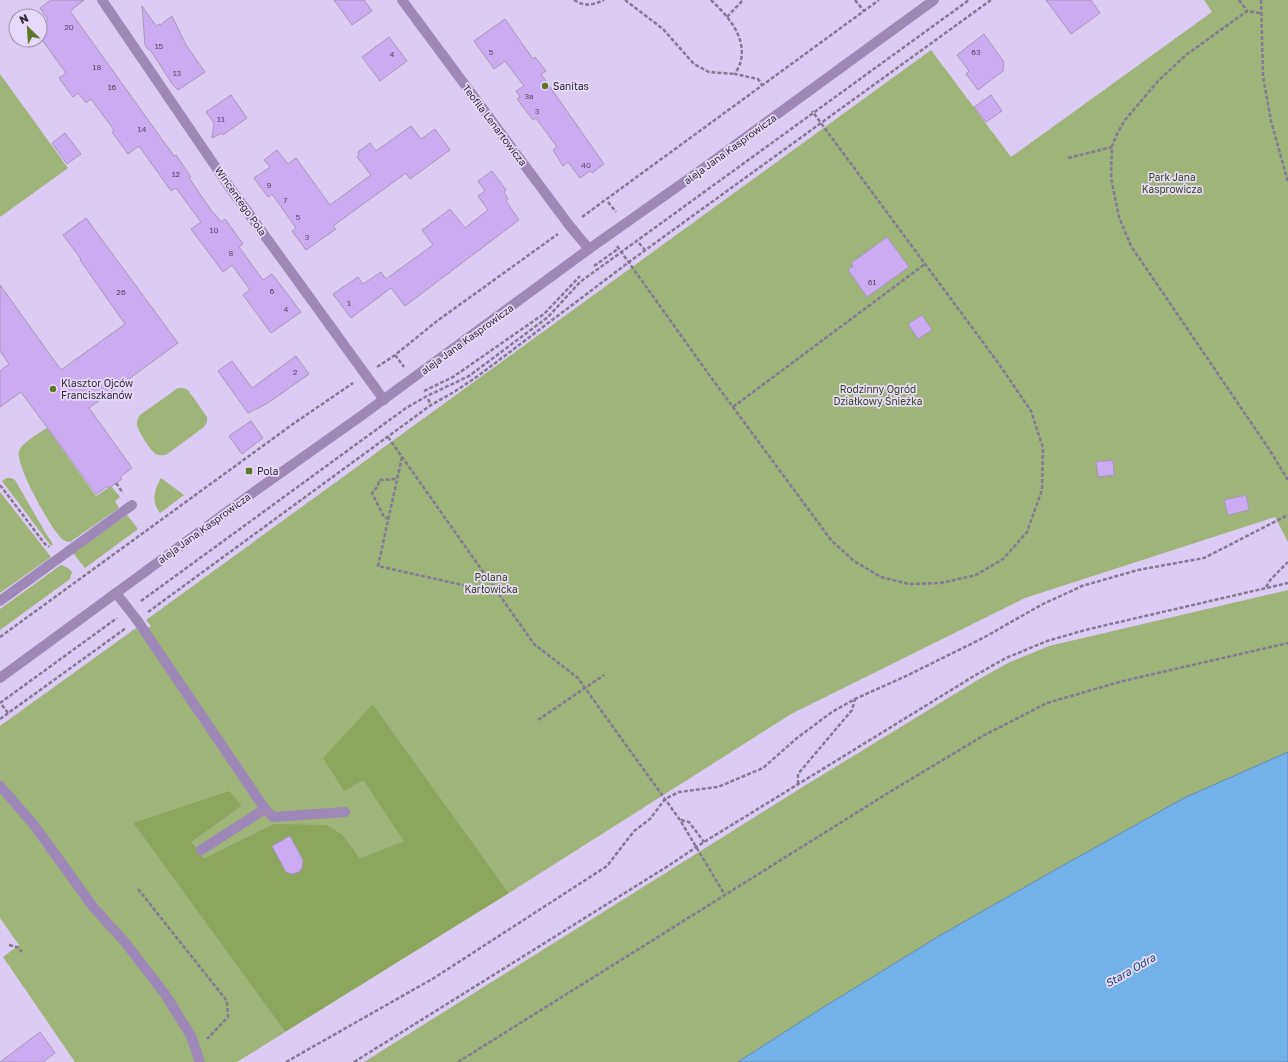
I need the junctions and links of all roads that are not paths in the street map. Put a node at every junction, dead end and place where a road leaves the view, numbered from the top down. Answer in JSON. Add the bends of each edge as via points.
{"nodes":[{"id":1,"x":102,"y":0,"type":"edge"},
{"id":2,"x":402,"y":0,"type":"edge"},
{"id":3,"x":934,"y":0,"type":"edge"},
{"id":4,"x":589,"y":249,"type":"junction"},
{"id":5,"x":384,"y":400,"type":"junction"},
{"id":6,"x":132,"y":505,"type":"dead end"},
{"id":7,"x":116,"y":593,"type":"junction"},
{"id":8,"x":0,"y":601,"type":"edge"},
{"id":9,"x":0,"y":678,"type":"edge"},
{"id":10,"x":0,"y":786,"type":"edge"},
{"id":11,"x":265,"y":809,"type":"junction"},
{"id":12,"x":345,"y":812,"type":"dead end"},
{"id":13,"x":201,"y":850,"type":"dead end"},
{"id":14,"x":200,"y":1062,"type":"edge"}],
"edges":[{"from":1,"to":5,"type":"street","name":"Wincentego Pola","via":[[228,185]]},
{"from":2,"to":4,"type":"street","name":"Teofila Lenartowicza"},
{"from":3,"to":4,"type":"street","name":"aleja Jana Kasprowicza","via":[[694,176]]},
{"from":4,"to":5,"type":"street","name":"aleja Jana Kasprowicza"},
{"from":5,"to":7,"type":"street","name":"aleja Jana Kasprowicza"},
{"from":6,"to":8,"type":"street"},
{"from":7,"to":9,"type":"street","name":"aleja Jana Kasprowicza"},
{"from":7,"to":11,"type":"street"},
{"from":10,"to":14,"type":"street","via":[[34,825],[94,908],[124,941],[165,994],[191,1036]]},
{"from":11,"to":12,"type":"street","via":[[273,817]]},
{"from":11,"to":13,"type":"street"}]}
